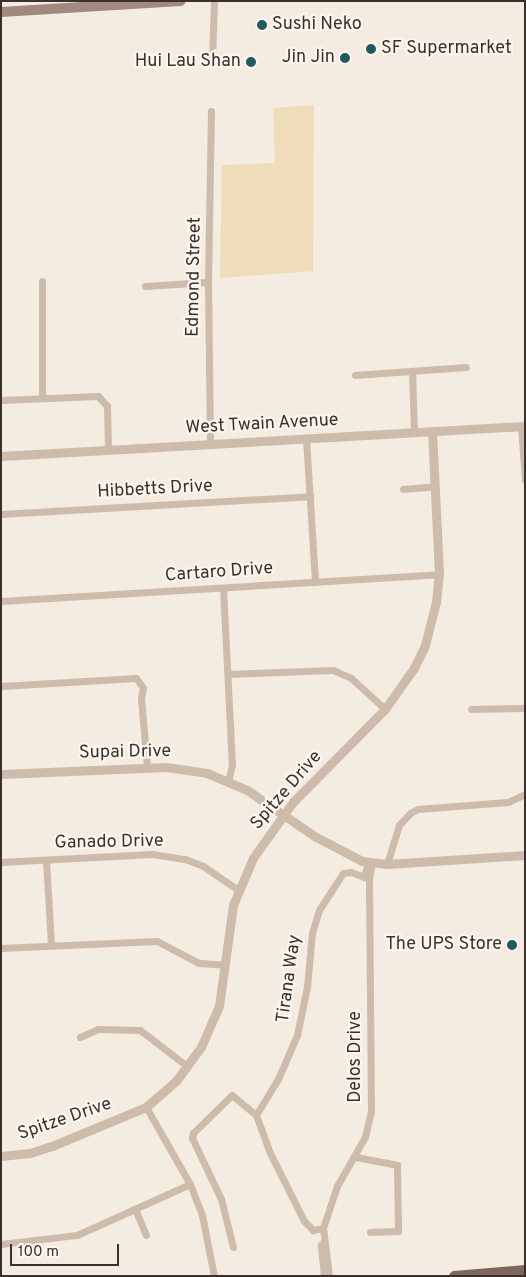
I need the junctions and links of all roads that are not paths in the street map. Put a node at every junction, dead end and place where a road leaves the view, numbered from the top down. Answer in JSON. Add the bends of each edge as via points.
{"nodes":[{"id":1,"x":181,"y":1,"type":"edge"},
{"id":2,"x":214,"y":1,"type":"edge"},
{"id":3,"x":1,"y":12,"type":"edge"},
{"id":4,"x":212,"y":61,"type":"dead end"},
{"id":5,"x":211,"y":111,"type":"dead end"},
{"id":6,"x":42,"y":281,"type":"dead end"},
{"id":7,"x":208,"y":282,"type":"junction"},
{"id":8,"x":145,"y":286,"type":"dead end"},
{"id":9,"x":466,"y":367,"type":"dead end"},
{"id":10,"x":412,"y":371,"type":"junction"},
{"id":11,"x":355,"y":375,"type":"dead end"},
{"id":12,"x":42,"y":398,"type":"junction"},
{"id":13,"x":1,"y":400,"type":"edge"},
{"id":14,"x":523,"y":426,"type":"edge"},
{"id":15,"x":414,"y":432,"type":"junction"},
{"id":16,"x":432,"y":432,"type":"junction"},
{"id":17,"x":306,"y":438,"type":"junction"},
{"id":18,"x":210,"y":444,"type":"junction"},
{"id":19,"x":108,"y":450,"type":"junction"},
{"id":20,"x":1,"y":456,"type":"edge"},
{"id":21,"x":525,"y":480,"type":"edge"},
{"id":22,"x":435,"y":486,"type":"junction"},
{"id":23,"x":402,"y":489,"type":"dead end"},
{"id":24,"x":310,"y":496,"type":"junction"},
{"id":25,"x":1,"y":514,"type":"edge"},
{"id":26,"x":439,"y":574,"type":"junction"},
{"id":27,"x":315,"y":582,"type":"junction"},
{"id":28,"x":222,"y":588,"type":"junction"},
{"id":29,"x":1,"y":601,"type":"edge"},
{"id":30,"x":228,"y":674,"type":"junction"},
{"id":31,"x":1,"y":686,"type":"edge"},
{"id":32,"x":525,"y":708,"type":"edge"},
{"id":33,"x":385,"y":709,"type":"junction"},
{"id":34,"x":471,"y":709,"type":"dead end"},
{"id":35,"x":146,"y":767,"type":"junction"},
{"id":36,"x":1,"y":774,"type":"edge"},
{"id":37,"x":228,"y":781,"type":"junction"},
{"id":38,"x":525,"y":794,"type":"edge"},
{"id":39,"x":283,"y":814,"type":"junction"},
{"id":40,"x":525,"y":855,"type":"edge"},
{"id":41,"x":46,"y":860,"type":"junction"},
{"id":42,"x":1,"y":862,"type":"edge"},
{"id":43,"x":370,"y":862,"type":"junction"},
{"id":44,"x":387,"y":864,"type":"junction"},
{"id":45,"x":366,"y":878,"type":"junction"},
{"id":46,"x":238,"y":890,"type":"junction"},
{"id":47,"x":51,"y":945,"type":"junction"},
{"id":48,"x":1,"y":948,"type":"edge"},
{"id":49,"x":225,"y":965,"type":"junction"},
{"id":50,"x":80,"y":1037,"type":"dead end"},
{"id":51,"x":187,"y":1066,"type":"junction"},
{"id":52,"x":146,"y":1107,"type":"junction"},
{"id":53,"x":256,"y":1115,"type":"junction"},
{"id":54,"x":1,"y":1156,"type":"edge"},
{"id":55,"x":356,"y":1157,"type":"junction"},
{"id":56,"x":190,"y":1184,"type":"junction"},
{"id":57,"x":135,"y":1209,"type":"junction"},
{"id":58,"x":323,"y":1228,"type":"junction"},
{"id":59,"x":370,"y":1232,"type":"dead end"},
{"id":60,"x":146,"y":1235,"type":"dead end"},
{"id":61,"x":324,"y":1242,"type":"junction"},
{"id":62,"x":1,"y":1244,"type":"edge"},
{"id":63,"x":233,"y":1247,"type":"dead end"},
{"id":64,"x":525,"y":1270,"type":"edge"},
{"id":65,"x":474,"y":1275,"type":"edge"},
{"id":66,"x":214,"y":1276,"type":"edge"},
{"id":67,"x":324,"y":1276,"type":"edge"},
{"id":68,"x":330,"y":1276,"type":"edge"},
{"id":69,"x":454,"y":1276,"type":"edge"}],
"edges":[{"from":1,"to":3,"type":"main road"},
{"from":2,"to":4,"type":"street"},
{"from":5,"to":7,"type":"street","name":"Edmond Street"},
{"from":6,"to":12,"type":"street"},
{"from":7,"to":8,"type":"street"},
{"from":7,"to":18,"type":"street","name":"Edmond Street"},
{"from":9,"to":10,"type":"street"},
{"from":10,"to":11,"type":"street"},
{"from":10,"to":15,"type":"street"},
{"from":12,"to":13,"type":"street"},
{"from":12,"to":19,"type":"street","via":[[90,395],[103,400],[108,412]]},
{"from":14,"to":16,"type":"street","name":"West Twain Avenue"},
{"from":14,"to":21,"type":"street"},
{"from":15,"to":16,"type":"street","name":"West Twain Avenue"},
{"from":15,"to":17,"type":"street","name":"West Twain Avenue"},
{"from":16,"to":22,"type":"street","name":"Spitze Drive"},
{"from":17,"to":18,"type":"street","name":"West Twain Avenue"},
{"from":17,"to":24,"type":"street"},
{"from":18,"to":19,"type":"street","name":"West Twain Avenue"},
{"from":19,"to":20,"type":"street","name":"West Twain Avenue"},
{"from":22,"to":23,"type":"street"},
{"from":22,"to":26,"type":"street","name":"Spitze Drive"},
{"from":24,"to":25,"type":"street","name":"Hibbetts Drive"},
{"from":24,"to":27,"type":"street"},
{"from":26,"to":27,"type":"street","name":"Cartaro Drive"},
{"from":26,"to":33,"type":"street","name":"Spitze Drive","via":[[425,645],[414,668]]},
{"from":27,"to":28,"type":"street","name":"Cartaro Drive"},
{"from":28,"to":29,"type":"street","name":"Cartaro Drive"},
{"from":28,"to":30,"type":"street"},
{"from":30,"to":33,"type":"street","via":[[333,670],[351,678]]},
{"from":30,"to":37,"type":"street","via":[[232,765]]},
{"from":31,"to":35,"type":"street","via":[[132,676],[143,688]]},
{"from":32,"to":34,"type":"street"},
{"from":33,"to":39,"type":"street","name":"Spitze Drive"},
{"from":35,"to":36,"type":"street","name":"Supai Drive"},
{"from":35,"to":37,"type":"street","name":"Supai Drive","via":[[207,773]]},
{"from":37,"to":39,"type":"street","name":"Supai Drive"},
{"from":38,"to":44,"type":"street","via":[[508,802],[418,809],[410,813],[399,824]]},
{"from":39,"to":43,"type":"street","name":"Supai Drive","via":[[336,849]]},
{"from":39,"to":46,"type":"street","name":"Spitze Drive","via":[[253,858]]},
{"from":40,"to":44,"type":"street","name":"Supai Drive"},
{"from":41,"to":42,"type":"street","name":"Ganado Drive"},
{"from":41,"to":46,"type":"street","name":"Ganado Drive","via":[[152,854],[185,858]]},
{"from":41,"to":47,"type":"street"},
{"from":43,"to":44,"type":"street","name":"Supai Drive"},
{"from":43,"to":45,"type":"street","name":"Delos Drive"},
{"from":45,"to":53,"type":"street","name":"Tirana Way","via":[[343,873],[319,910],[312,933],[307,987],[297,1035],[282,1072]]},
{"from":45,"to":55,"type":"street","name":"Delos Drive","via":[[372,1097],[365,1137]]},
{"from":46,"to":49,"type":"street","name":"Spitze Drive","via":[[229,925]]},
{"from":47,"to":48,"type":"street"},
{"from":47,"to":49,"type":"street","via":[[157,941],[199,964]]},
{"from":49,"to":51,"type":"street","name":"Spitze Drive","via":[[214,1019],[201,1047]]},
{"from":50,"to":51,"type":"street","via":[[98,1029],[140,1030]]},
{"from":51,"to":52,"type":"street","name":"Spitze Drive","via":[[176,1081]]},
{"from":52,"to":54,"type":"street","name":"Spitze Drive","via":[[52,1146],[30,1153]]},
{"from":52,"to":56,"type":"street"},
{"from":53,"to":58,"type":"street","via":[[270,1153],[304,1222],[313,1230]]},
{"from":53,"to":63,"type":"street","via":[[232,1095],[193,1133],[192,1138],[221,1200]]},
{"from":55,"to":58,"type":"street","name":"Delos Drive","via":[[337,1186]]},
{"from":55,"to":59,"type":"street","via":[[397,1165],[398,1231]]},
{"from":56,"to":57,"type":"street"},
{"from":56,"to":66,"type":"street","via":[[202,1215]]},
{"from":57,"to":60,"type":"street"},
{"from":57,"to":62,"type":"street","via":[[77,1235]]},
{"from":58,"to":61,"type":"street","name":"Delos Drive"},
{"from":61,"to":67,"type":"street","name":"Delos Drive","via":[[321,1245]]},
{"from":61,"to":68,"type":"street","name":"Delos Drive"},
{"from":64,"to":65,"type":"main road"},
{"from":65,"to":69,"type":"main road"}]}
